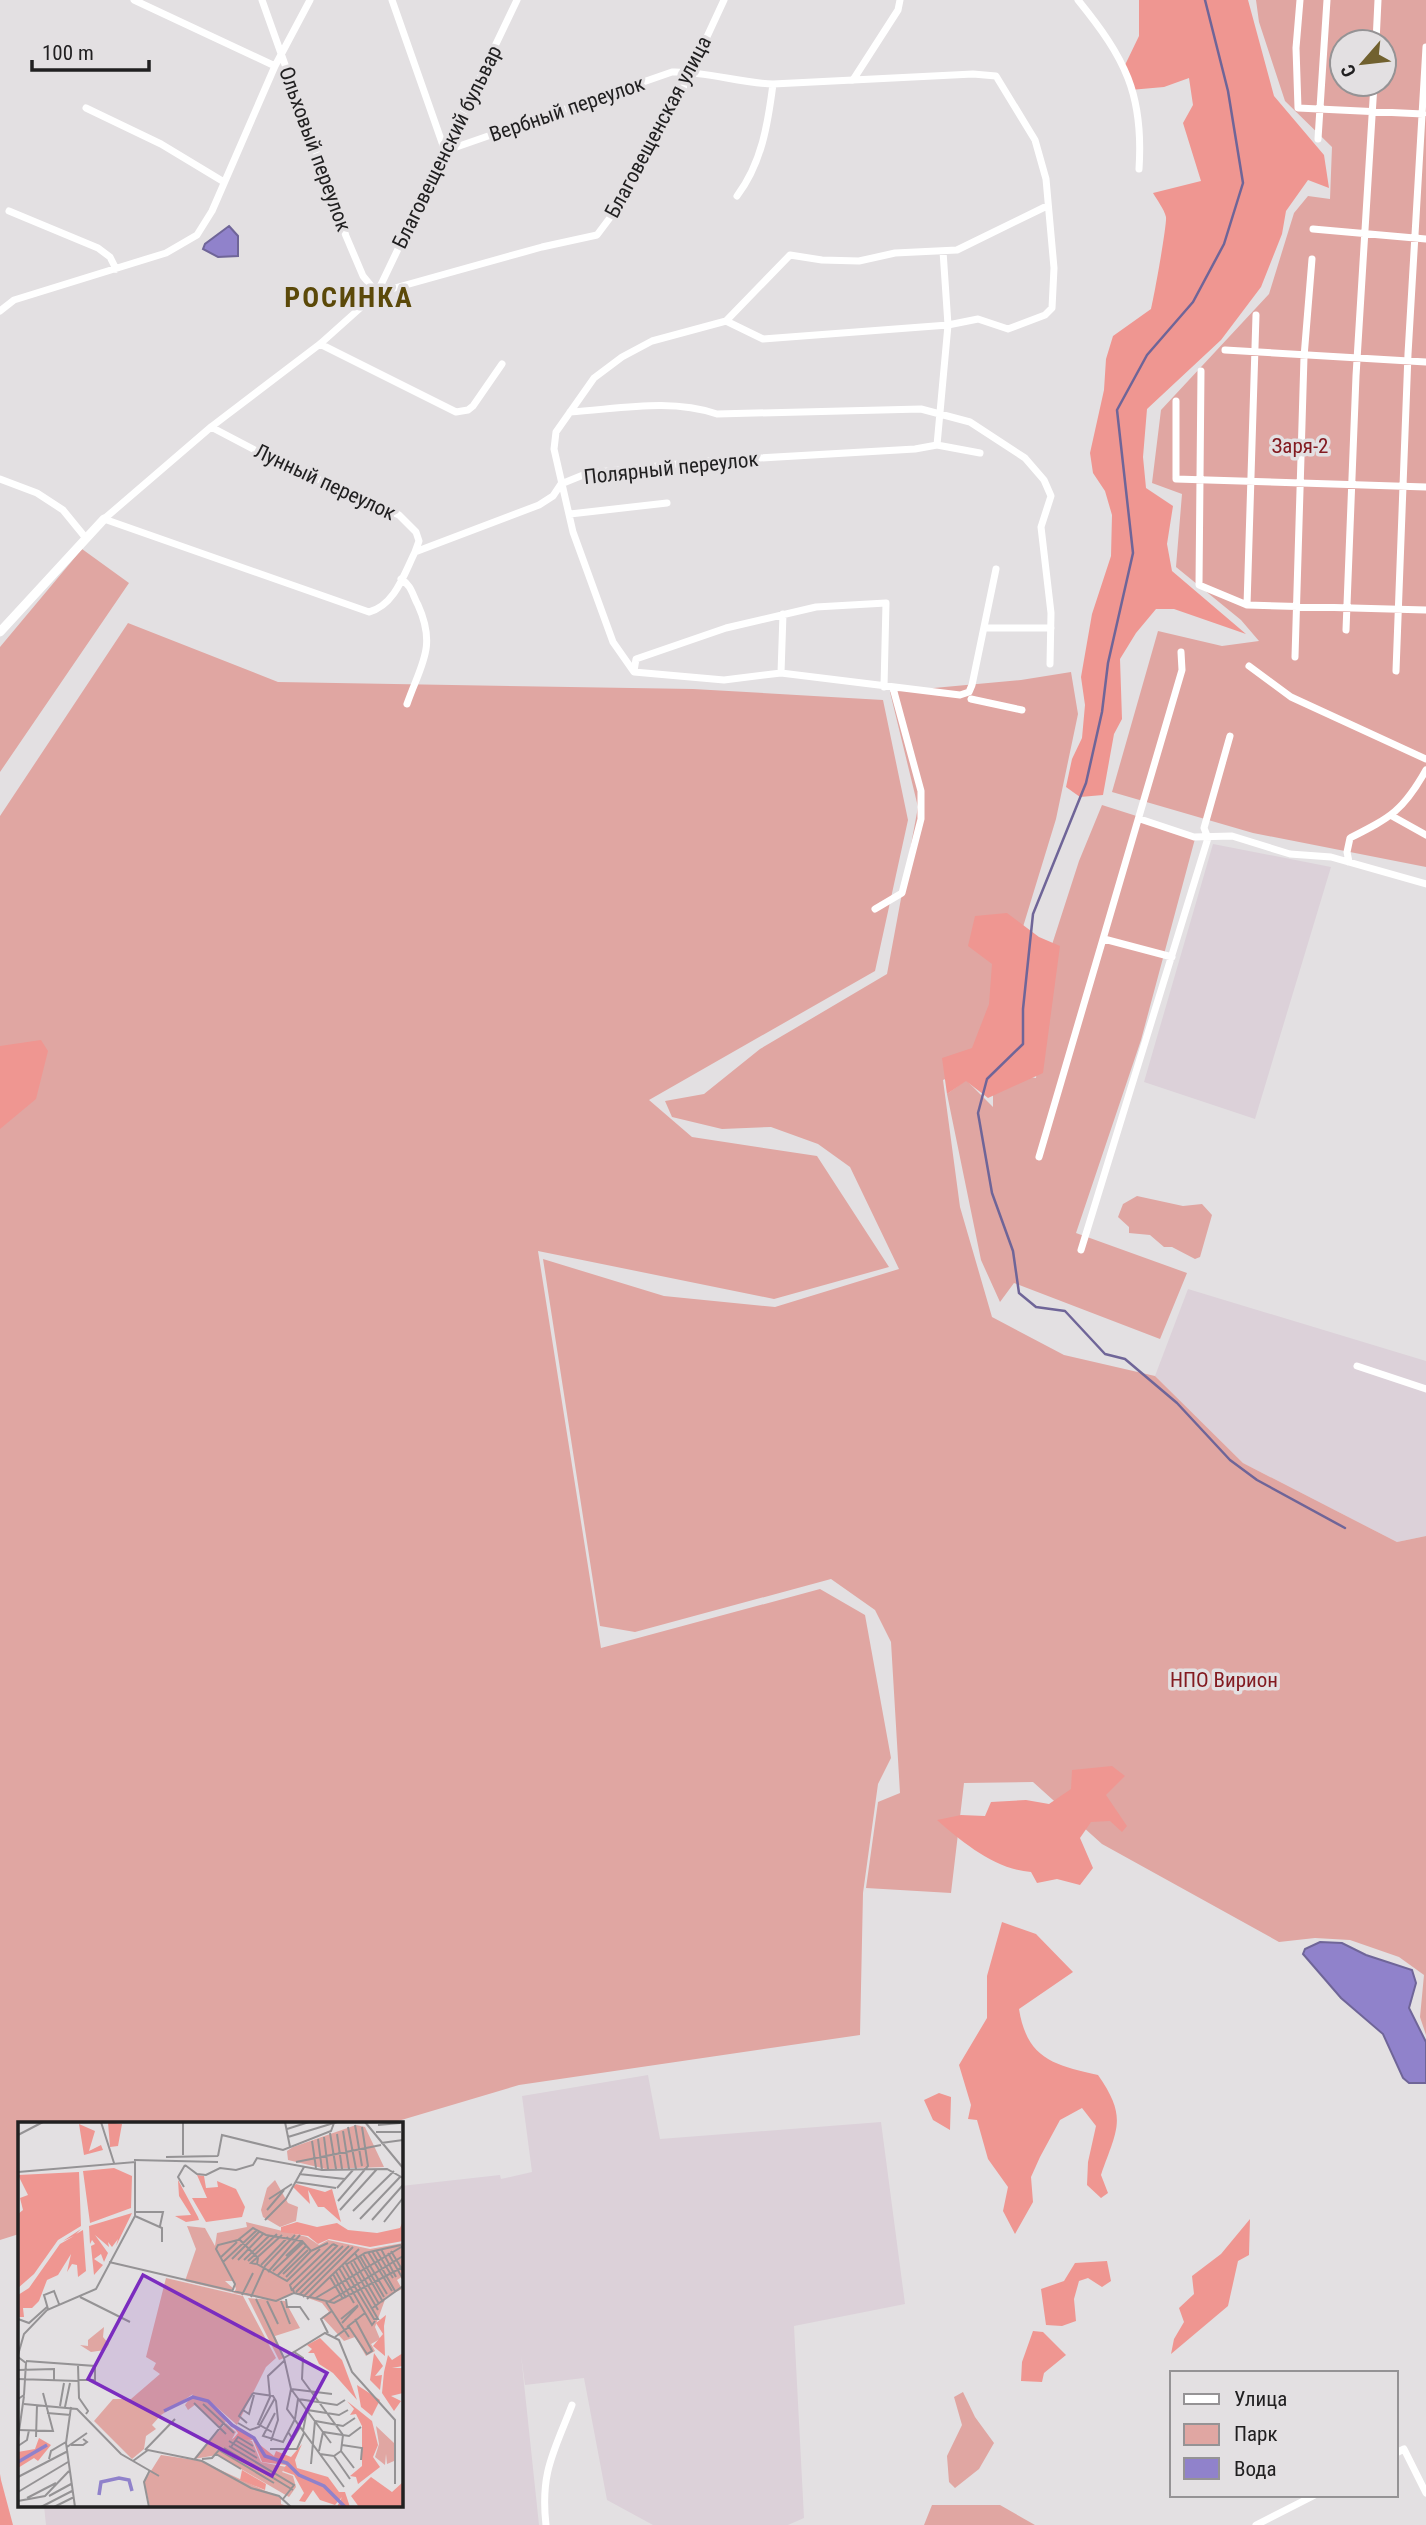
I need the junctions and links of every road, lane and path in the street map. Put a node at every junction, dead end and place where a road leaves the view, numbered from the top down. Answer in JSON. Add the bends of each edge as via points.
{"nodes":[{"id":1,"x":134,"y":0,"type":"edge"},
{"id":2,"x":262,"y":0,"type":"edge"},
{"id":3,"x":310,"y":0,"type":"edge"},
{"id":4,"x":392,"y":0,"type":"edge"},
{"id":5,"x":517,"y":0,"type":"edge"},
{"id":6,"x":724,"y":0,"type":"edge"},
{"id":7,"x":900,"y":0,"type":"edge"},
{"id":8,"x":1078,"y":0,"type":"edge"},
{"id":9,"x":1300,"y":0,"type":"edge"},
{"id":10,"x":1327,"y":0,"type":"edge"},
{"id":11,"x":1378,"y":0,"type":"edge"},
{"id":12,"x":1377,"y":28,"type":"edge"},
{"id":13,"x":1426,"y":47,"type":"edge"},
{"id":14,"x":282,"y":55,"type":"junction"},
{"id":15,"x":275,"y":66,"type":"junction"},
{"id":16,"x":691,"y":72,"type":"junction"},
{"id":17,"x":852,"y":81,"type":"junction"},
{"id":18,"x":773,"y":84,"type":"junction"},
{"id":19,"x":1373,"y":98,"type":"edge"},
{"id":20,"x":86,"y":108,"type":"dead end"},
{"id":21,"x":1322,"y":108,"type":"junction"},
{"id":22,"x":1372,"y":112,"type":"junction"},
{"id":23,"x":1424,"y":114,"type":"edge"},
{"id":24,"x":1318,"y":139,"type":"dead end"},
{"id":25,"x":445,"y":151,"type":"junction"},
{"id":26,"x":1139,"y":169,"type":"dead end"},
{"id":27,"x":224,"y":182,"type":"junction"},
{"id":28,"x":737,"y":196,"type":"dead end"},
{"id":29,"x":1046,"y":206,"type":"junction"},
{"id":30,"x":9,"y":211,"type":"dead end"},
{"id":31,"x":1313,"y":229,"type":"dead end"},
{"id":32,"x":1365,"y":233,"type":"junction"},
{"id":33,"x":1415,"y":238,"type":"junction"},
{"id":34,"x":1426,"y":239,"type":"edge"},
{"id":35,"x":943,"y":251,"type":"junction"},
{"id":36,"x":1312,"y":259,"type":"dead end"},
{"id":37,"x":116,"y":269,"type":"junction"},
{"id":38,"x":377,"y":293,"type":"junction"},
{"id":39,"x":0,"y":311,"type":"edge"},
{"id":40,"x":1256,"y":315,"type":"dead end"},
{"id":41,"x":726,"y":321,"type":"junction"},
{"id":42,"x":948,"y":325,"type":"junction"},
{"id":43,"x":320,"y":344,"type":"junction"},
{"id":44,"x":1225,"y":350,"type":"dead end"},
{"id":45,"x":1255,"y":355,"type":"junction"},
{"id":46,"x":1304,"y":357,"type":"junction"},
{"id":47,"x":1357,"y":360,"type":"junction"},
{"id":48,"x":1407,"y":361,"type":"junction"},
{"id":49,"x":1426,"y":362,"type":"edge"},
{"id":50,"x":502,"y":364,"type":"dead end"},
{"id":51,"x":1200,"y":372,"type":"dead end"},
{"id":52,"x":1176,"y":401,"type":"dead end"},
{"id":53,"x":570,"y":412,"type":"junction"},
{"id":54,"x":939,"y":414,"type":"junction"},
{"id":55,"x":211,"y":427,"type":"junction"},
{"id":56,"x":937,"y":445,"type":"junction"},
{"id":57,"x":980,"y":453,"type":"dead end"},
{"id":58,"x":0,"y":479,"type":"edge"},
{"id":59,"x":1201,"y":479,"type":"junction"},
{"id":60,"x":1252,"y":480,"type":"junction"},
{"id":61,"x":1302,"y":481,"type":"junction"},
{"id":62,"x":561,"y":484,"type":"junction"},
{"id":63,"x":1353,"y":485,"type":"junction"},
{"id":64,"x":1403,"y":485,"type":"junction"},
{"id":65,"x":1426,"y":486,"type":"edge"},
{"id":66,"x":667,"y":503,"type":"dead end"},
{"id":67,"x":570,"y":514,"type":"junction"},
{"id":68,"x":104,"y":519,"type":"junction"},
{"id":69,"x":85,"y":537,"type":"junction"},
{"id":70,"x":415,"y":552,"type":"junction"},
{"id":71,"x":996,"y":569,"type":"dead end"},
{"id":72,"x":401,"y":579,"type":"junction"},
{"id":73,"x":1247,"y":605,"type":"junction"},
{"id":74,"x":1297,"y":605,"type":"junction"},
{"id":75,"x":1347,"y":606,"type":"junction"},
{"id":76,"x":1398,"y":610,"type":"junction"},
{"id":77,"x":1426,"y":610,"type":"edge"},
{"id":78,"x":783,"y":614,"type":"junction"},
{"id":79,"x":985,"y":628,"type":"junction"},
{"id":80,"x":1051,"y":628,"type":"junction"},
{"id":81,"x":1346,"y":630,"type":"dead end"},
{"id":82,"x":0,"y":632,"type":"edge"},
{"id":83,"x":1181,"y":652,"type":"dead end"},
{"id":84,"x":1295,"y":657,"type":"dead end"},
{"id":85,"x":1051,"y":664,"type":"dead end"},
{"id":86,"x":1249,"y":666,"type":"dead end"},
{"id":87,"x":634,"y":671,"type":"junction"},
{"id":88,"x":1396,"y":671,"type":"dead end"},
{"id":89,"x":781,"y":673,"type":"junction"},
{"id":90,"x":884,"y":687,"type":"junction"},
{"id":91,"x":893,"y":688,"type":"junction"},
{"id":92,"x":971,"y":699,"type":"dead end"},
{"id":93,"x":407,"y":704,"type":"dead end"},
{"id":94,"x":1021,"y":710,"type":"dead end"},
{"id":95,"x":1230,"y":736,"type":"dead end"},
{"id":96,"x":1426,"y":759,"type":"edge"},
{"id":97,"x":1426,"y":772,"type":"edge"},
{"id":98,"x":1392,"y":816,"type":"junction"},
{"id":99,"x":1140,"y":819,"type":"junction"},
{"id":100,"x":1426,"y":835,"type":"edge"},
{"id":101,"x":1208,"y":838,"type":"junction"},
{"id":102,"x":1349,"y":862,"type":"junction"},
{"id":103,"x":1426,"y":884,"type":"edge"},
{"id":104,"x":875,"y":909,"type":"dead end"},
{"id":105,"x":1104,"y":939,"type":"junction"},
{"id":106,"x":1172,"y":957,"type":"junction"},
{"id":107,"x":1039,"y":1157,"type":"dead end"},
{"id":108,"x":1081,"y":1250,"type":"dead end"},
{"id":109,"x":1357,"y":1366,"type":"dead end"},
{"id":110,"x":1426,"y":1390,"type":"edge"},
{"id":111,"x":572,"y":2404,"type":"dead end"},
{"id":112,"x":1398,"y":2452,"type":"edge"},
{"id":113,"x":1426,"y":2493,"type":"edge"},
{"id":114,"x":1311,"y":2497,"type":"edge"},
{"id":115,"x":546,"y":2525,"type":"edge"},
{"id":116,"x":1256,"y":2525,"type":"edge"}],
"edges":[{"from":1,"to":15,"type":"street"},
{"from":2,"to":14,"type":"street","name":"Ольховый переулок"},
{"from":3,"to":14,"type":"street"},
{"from":4,"to":25,"type":"street"},
{"from":5,"to":25,"type":"street","name":"Благовещенский бульвар"},
{"from":6,"to":16,"type":"street","name":"Благовещенская улица"},
{"from":7,"to":17,"type":"street"},
{"from":8,"to":26,"type":"street","via":[[1130,79],[1142,128]]},
{"from":9,"to":21,"type":"street","via":[[1297,108]]},
{"from":10,"to":21,"type":"street"},
{"from":11,"to":12,"type":"street"},
{"from":13,"to":23,"type":"street"},
{"from":14,"to":15,"type":"street"},
{"from":14,"to":38,"type":"street","name":"Ольховый переулок","via":[[346,236],[363,276]]},
{"from":15,"to":27,"type":"street"},
{"from":16,"to":18,"type":"street","name":"Вербный переулок"},
{"from":16,"to":25,"type":"street","name":"Вербный переулок","via":[[672,72]]},
{"from":16,"to":38,"type":"street","name":"Благовещенская улица","via":[[621,204],[597,236]]},
{"from":17,"to":18,"type":"street","name":"Вербный переулок"},
{"from":17,"to":29,"type":"street","name":"Вербный переулок","via":[[996,76],[1035,140],[1046,179]]},
{"from":18,"to":28,"type":"street","via":[[769,122],[756,165]]},
{"from":19,"to":22,"type":"street"},
{"from":20,"to":27,"type":"street","via":[[161,144]]},
{"from":21,"to":22,"type":"street"},
{"from":21,"to":24,"type":"street"},
{"from":22,"to":23,"type":"street"},
{"from":22,"to":32,"type":"street"},
{"from":23,"to":33,"type":"street"},
{"from":25,"to":38,"type":"street","name":"Благовещенский бульвар"},
{"from":27,"to":37,"type":"street","via":[[205,226],[190,242]]},
{"from":29,"to":35,"type":"street","via":[[957,250]]},
{"from":29,"to":42,"type":"street","via":[[1054,268],[1052,308],[1008,329],[978,318]]},
{"from":30,"to":37,"type":"street","via":[[98,248]]},
{"from":31,"to":32,"type":"street"},
{"from":32,"to":33,"type":"street"},
{"from":32,"to":47,"type":"street"},
{"from":33,"to":34,"type":"street"},
{"from":33,"to":48,"type":"street"},
{"from":35,"to":41,"type":"street","via":[[895,253],[859,261],[790,255]]},
{"from":35,"to":42,"type":"street"},
{"from":36,"to":46,"type":"street"},
{"from":37,"to":39,"type":"street","via":[[15,300]]},
{"from":38,"to":43,"type":"street"},
{"from":40,"to":45,"type":"street"},
{"from":41,"to":42,"type":"street","via":[[763,339]]},
{"from":41,"to":53,"type":"street","via":[[652,341],[622,357],[594,378]]},
{"from":42,"to":54,"type":"street"},
{"from":43,"to":50,"type":"street","via":[[456,412],[473,405]]},
{"from":43,"to":55,"type":"street"},
{"from":44,"to":45,"type":"street"},
{"from":45,"to":46,"type":"street"},
{"from":45,"to":60,"type":"street"},
{"from":46,"to":47,"type":"street"},
{"from":46,"to":61,"type":"street"},
{"from":47,"to":48,"type":"street"},
{"from":47,"to":63,"type":"street"},
{"from":48,"to":49,"type":"street"},
{"from":48,"to":64,"type":"street"},
{"from":51,"to":59,"type":"street"},
{"from":52,"to":59,"type":"street","via":[[1176,479]]},
{"from":53,"to":54,"type":"street","via":[[656,405],[717,414],[921,409]]},
{"from":53,"to":62,"type":"street","via":[[556,432],[554,449]]},
{"from":54,"to":56,"type":"street"},
{"from":54,"to":80,"type":"street","via":[[970,422],[1025,458],[1044,480],[1051,496],[1041,527]]},
{"from":55,"to":68,"type":"street"},
{"from":55,"to":70,"type":"street","name":"Лунный переулок","via":[[399,515],[416,532]]},
{"from":56,"to":57,"type":"street"},
{"from":56,"to":62,"type":"street","name":"Полярный переулок","via":[[588,472]]},
{"from":58,"to":69,"type":"street","via":[[56,505]]},
{"from":59,"to":60,"type":"street"},
{"from":59,"to":73,"type":"street","via":[[1199,585]]},
{"from":60,"to":61,"type":"street"},
{"from":60,"to":73,"type":"street"},
{"from":61,"to":63,"type":"street"},
{"from":61,"to":74,"type":"street"},
{"from":62,"to":67,"type":"street"},
{"from":62,"to":70,"type":"street","name":"Полярный переулок","via":[[539,505]]},
{"from":63,"to":64,"type":"street"},
{"from":63,"to":75,"type":"street"},
{"from":64,"to":65,"type":"street"},
{"from":64,"to":76,"type":"street"},
{"from":66,"to":67,"type":"street"},
{"from":67,"to":87,"type":"street","via":[[612,642]]},
{"from":68,"to":69,"type":"street"},
{"from":68,"to":72,"type":"street","via":[[369,612],[390,600]]},
{"from":69,"to":82,"type":"street"},
{"from":70,"to":72,"type":"street"},
{"from":71,"to":79,"type":"street"},
{"from":72,"to":93,"type":"street","via":[[410,585],[429,641]]},
{"from":73,"to":74,"type":"street"},
{"from":74,"to":75,"type":"street"},
{"from":74,"to":84,"type":"street"},
{"from":75,"to":76,"type":"street"},
{"from":75,"to":81,"type":"street"},
{"from":76,"to":77,"type":"street"},
{"from":76,"to":88,"type":"street"},
{"from":78,"to":87,"type":"street","via":[[636,659]]},
{"from":78,"to":89,"type":"street"},
{"from":78,"to":90,"type":"street","via":[[886,603]]},
{"from":79,"to":80,"type":"street"},
{"from":79,"to":91,"type":"street","via":[[969,692]]},
{"from":80,"to":85,"type":"street"},
{"from":83,"to":99,"type":"street","via":[[1182,670]]},
{"from":86,"to":96,"type":"street","via":[[1291,697]]},
{"from":87,"to":89,"type":"street","via":[[724,680]]},
{"from":89,"to":90,"type":"street"},
{"from":90,"to":91,"type":"street"},
{"from":91,"to":104,"type":"street","via":[[921,791],[920,819],[902,893]]},
{"from":92,"to":94,"type":"street"},
{"from":95,"to":101,"type":"street","via":[[1204,828]]},
{"from":97,"to":98,"type":"street","via":[[1410,800]]},
{"from":98,"to":100,"type":"street"},
{"from":98,"to":102,"type":"street","via":[[1350,838]]},
{"from":99,"to":101,"type":"street"},
{"from":99,"to":105,"type":"street"},
{"from":101,"to":102,"type":"street","via":[[1231,836],[1290,854]]},
{"from":101,"to":106,"type":"street"},
{"from":102,"to":103,"type":"street"},
{"from":105,"to":106,"type":"street"},
{"from":105,"to":107,"type":"street"},
{"from":106,"to":108,"type":"street"},
{"from":109,"to":110,"type":"street"},
{"from":111,"to":115,"type":"street","via":[[546,2468]]},
{"from":112,"to":113,"type":"street","via":[[1404,2449]]},
{"from":114,"to":116,"type":"street"}]}
